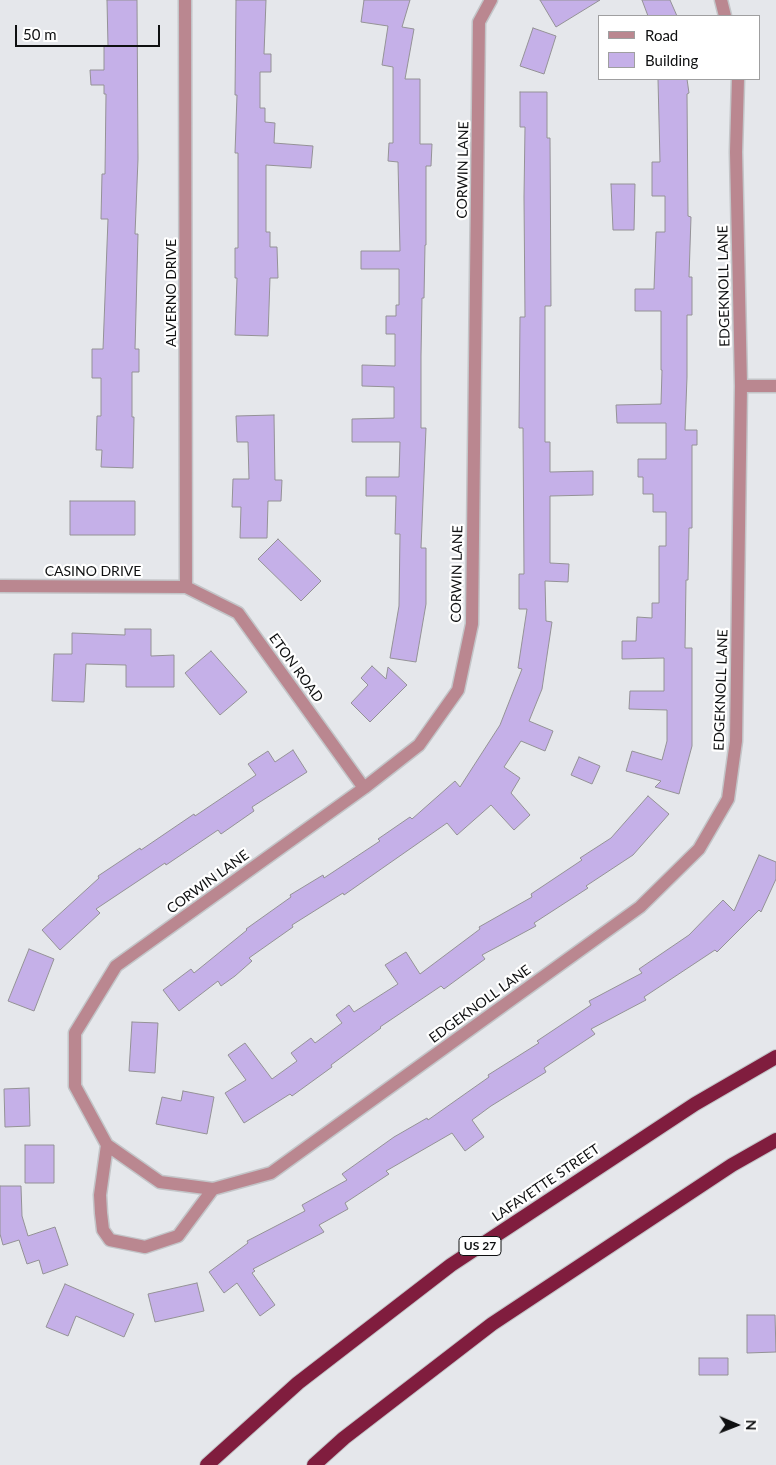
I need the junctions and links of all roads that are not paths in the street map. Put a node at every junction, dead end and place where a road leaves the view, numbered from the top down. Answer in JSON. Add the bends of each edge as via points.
{"nodes":[{"id":1,"x":185,"y":0,"type":"edge"},
{"id":2,"x":491,"y":0,"type":"edge"},
{"id":3,"x":721,"y":0,"type":"edge"},
{"id":4,"x":725,"y":15,"type":"edge"},
{"id":5,"x":738,"y":80,"type":"edge"},
{"id":6,"x":741,"y":386,"type":"junction"},
{"id":7,"x":776,"y":386,"type":"edge"},
{"id":8,"x":0,"y":586,"type":"edge"},
{"id":9,"x":186,"y":587,"type":"junction"},
{"id":10,"x":364,"y":788,"type":"junction"},
{"id":11,"x":776,"y":1057,"type":"edge"},
{"id":12,"x":776,"y":1140,"type":"edge"},
{"id":13,"x":107,"y":1145,"type":"junction"},
{"id":14,"x":213,"y":1189,"type":"junction"},
{"id":15,"x":207,"y":1465,"type":"edge"},
{"id":16,"x":314,"y":1465,"type":"edge"}],
"edges":[{"from":1,"to":9,"type":"street","name":"ALVERNO DRIVE"},
{"from":2,"to":10,"type":"street","name":"CORWIN LANE","via":[[479,22],[472,624],[458,690],[419,745]]},
{"from":3,"to":4,"type":"street"},
{"from":5,"to":6,"type":"street","name":"EDGEKNOLL LANE","via":[[736,152]]},
{"from":6,"to":7,"type":"street"},
{"from":6,"to":14,"type":"street","name":"EDGEKNOLL LANE","via":[[736,741],[728,799],[699,849],[640,907],[271,1173]]},
{"from":8,"to":9,"type":"street","name":"CASINO DRIVE"},
{"from":9,"to":10,"type":"street","name":"ETON ROAD","via":[[238,613]]},
{"from":10,"to":13,"type":"street","name":"CORWIN LANE","via":[[116,966],[75,1033],[75,1086]]},
{"from":11,"to":15,"type":"highway","name":"LAFAYETTE STREET","number":"US 27","via":[[695,1104],[451,1266],[298,1383]]},
{"from":12,"to":16,"type":"highway","via":[[732,1165],[492,1324],[344,1438]]},
{"from":13,"to":14,"type":"street","name":"EDGEKNOLL LANE","via":[[160,1182]]},
{"from":13,"to":14,"type":"street","via":[[100,1195],[103,1230],[110,1240],[145,1247],[178,1236]]}]}
